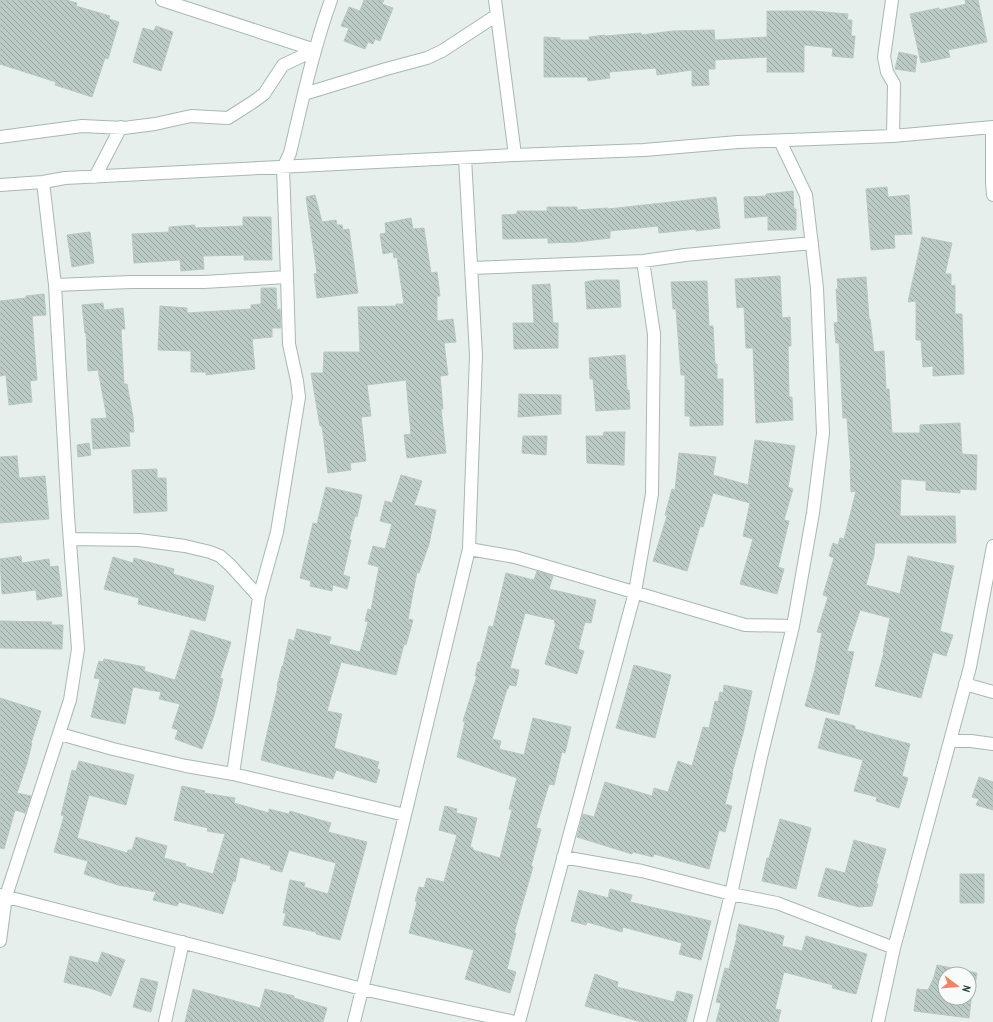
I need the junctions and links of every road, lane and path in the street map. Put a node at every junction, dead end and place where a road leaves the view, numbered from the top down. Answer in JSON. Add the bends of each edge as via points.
{"nodes":[{"id":1,"x":162,"y":0,"type":"edge"},
{"id":2,"x":331,"y":0,"type":"edge"},
{"id":3,"x":495,"y":0,"type":"edge"},
{"id":4,"x":892,"y":0,"type":"edge"},
{"id":5,"x":497,"y":15,"type":"junction"},
{"id":6,"x":315,"y":50,"type":"junction"},
{"id":7,"x":304,"y":94,"type":"junction"},
{"id":8,"x":993,"y":127,"type":"edge"},
{"id":9,"x":121,"y":128,"type":"junction"},
{"id":10,"x":894,"y":136,"type":"junction"},
{"id":11,"x":0,"y":138,"type":"edge"},
{"id":12,"x":780,"y":141,"type":"junction"},
{"id":13,"x":515,"y":156,"type":"junction"},
{"id":14,"x":465,"y":158,"type":"junction"},
{"id":15,"x":283,"y":168,"type":"junction"},
{"id":16,"x":95,"y":177,"type":"junction"},
{"id":17,"x":43,"y":182,"type":"junction"},
{"id":18,"x":0,"y":185,"type":"edge"},
{"id":19,"x":993,"y":195,"type":"edge"},
{"id":20,"x":812,"y":243,"type":"junction"},
{"id":21,"x":643,"y":261,"type":"junction"},
{"id":22,"x":471,"y":268,"type":"junction"},
{"id":23,"x":288,"y":277,"type":"junction"},
{"id":24,"x":56,"y":285,"type":"junction"},
{"id":25,"x":70,"y":539,"type":"junction"},
{"id":26,"x":993,"y":546,"type":"edge"},
{"id":27,"x":469,"y":549,"type":"junction"},
{"id":28,"x":634,"y":592,"type":"junction"},
{"id":29,"x":259,"y":597,"type":"junction"},
{"id":30,"x":987,"y":607,"type":"edge"},
{"id":31,"x":793,"y":626,"type":"junction"},
{"id":32,"x":965,"y":684,"type":"junction"},
{"id":33,"x":993,"y":692,"type":"edge"},
{"id":34,"x":60,"y":734,"type":"junction"},
{"id":35,"x":950,"y":741,"type":"junction"},
{"id":36,"x":993,"y":744,"type":"edge"},
{"id":37,"x":233,"y":774,"type":"junction"},
{"id":38,"x":405,"y":815,"type":"junction"},
{"id":39,"x":563,"y":857,"type":"junction"},
{"id":40,"x":731,"y":894,"type":"junction"},
{"id":41,"x":3,"y":895,"type":"edge"},
{"id":42,"x":0,"y":941,"type":"edge"},
{"id":43,"x":184,"y":942,"type":"junction"},
{"id":44,"x":894,"y":948,"type":"junction"},
{"id":45,"x":362,"y":989,"type":"junction"},
{"id":46,"x":165,"y":1022,"type":"edge"},
{"id":47,"x":354,"y":1022,"type":"edge"},
{"id":48,"x":514,"y":1022,"type":"edge"},
{"id":49,"x":519,"y":1022,"type":"edge"},
{"id":50,"x":700,"y":1022,"type":"edge"},
{"id":51,"x":878,"y":1022,"type":"edge"}],
"edges":[{"from":1,"to":6,"type":"street"},
{"from":2,"to":6,"type":"street"},
{"from":3,"to":5,"type":"street"},
{"from":4,"to":10,"type":"street","via":[[884,57],[887,72],[894,84]]},
{"from":5,"to":7,"type":"street","via":[[427,58]]},
{"from":5,"to":13,"type":"street"},
{"from":6,"to":7,"type":"street"},
{"from":6,"to":9,"type":"street","via":[[284,65],[264,94],[228,118],[191,116]]},
{"from":7,"to":15,"type":"street","via":[[290,153]]},
{"from":8,"to":10,"type":"street"},
{"from":8,"to":19,"type":"street"},
{"from":9,"to":11,"type":"street","via":[[82,126]]},
{"from":9,"to":16,"type":"street"},
{"from":10,"to":12,"type":"street"},
{"from":12,"to":13,"type":"street"},
{"from":12,"to":20,"type":"street","via":[[806,195]]},
{"from":13,"to":14,"type":"street"},
{"from":14,"to":15,"type":"street"},
{"from":14,"to":22,"type":"street"},
{"from":15,"to":16,"type":"street"},
{"from":15,"to":23,"type":"street"},
{"from":16,"to":17,"type":"street"},
{"from":17,"to":18,"type":"street"},
{"from":17,"to":24,"type":"street"},
{"from":20,"to":21,"type":"street"},
{"from":20,"to":31,"type":"street","via":[[817,288],[823,433],[813,513]]},
{"from":21,"to":22,"type":"street"},
{"from":21,"to":28,"type":"street","via":[[654,334],[652,494]]},
{"from":22,"to":27,"type":"street","via":[[476,355]]},
{"from":23,"to":24,"type":"street","via":[[204,282]]},
{"from":23,"to":29,"type":"street","via":[[288,344],[298,397],[277,532]]},
{"from":24,"to":25,"type":"street"},
{"from":25,"to":29,"type":"street","via":[[139,540],[210,552],[226,561]]},
{"from":25,"to":34,"type":"street","via":[[78,649],[70,700]]},
{"from":26,"to":30,"type":"street"},
{"from":27,"to":28,"type":"street","via":[[515,557]]},
{"from":27,"to":38,"type":"street"},
{"from":28,"to":31,"type":"street","via":[[745,625]]},
{"from":28,"to":39,"type":"street"},
{"from":29,"to":37,"type":"street"},
{"from":30,"to":32,"type":"street"},
{"from":31,"to":40,"type":"street"},
{"from":32,"to":33,"type":"street"},
{"from":32,"to":35,"type":"street"},
{"from":34,"to":37,"type":"street","via":[[186,766]]},
{"from":34,"to":41,"type":"street"},
{"from":35,"to":36,"type":"street"},
{"from":35,"to":44,"type":"street"},
{"from":37,"to":38,"type":"street"},
{"from":38,"to":45,"type":"street"},
{"from":39,"to":40,"type":"street","via":[[642,871]]},
{"from":39,"to":49,"type":"street"},
{"from":40,"to":44,"type":"street","via":[[777,903]]},
{"from":40,"to":50,"type":"street"},
{"from":41,"to":42,"type":"street"},
{"from":41,"to":43,"type":"street"},
{"from":43,"to":45,"type":"street"},
{"from":43,"to":46,"type":"street"},
{"from":44,"to":51,"type":"street"},
{"from":45,"to":47,"type":"street"},
{"from":45,"to":48,"type":"street"}]}
